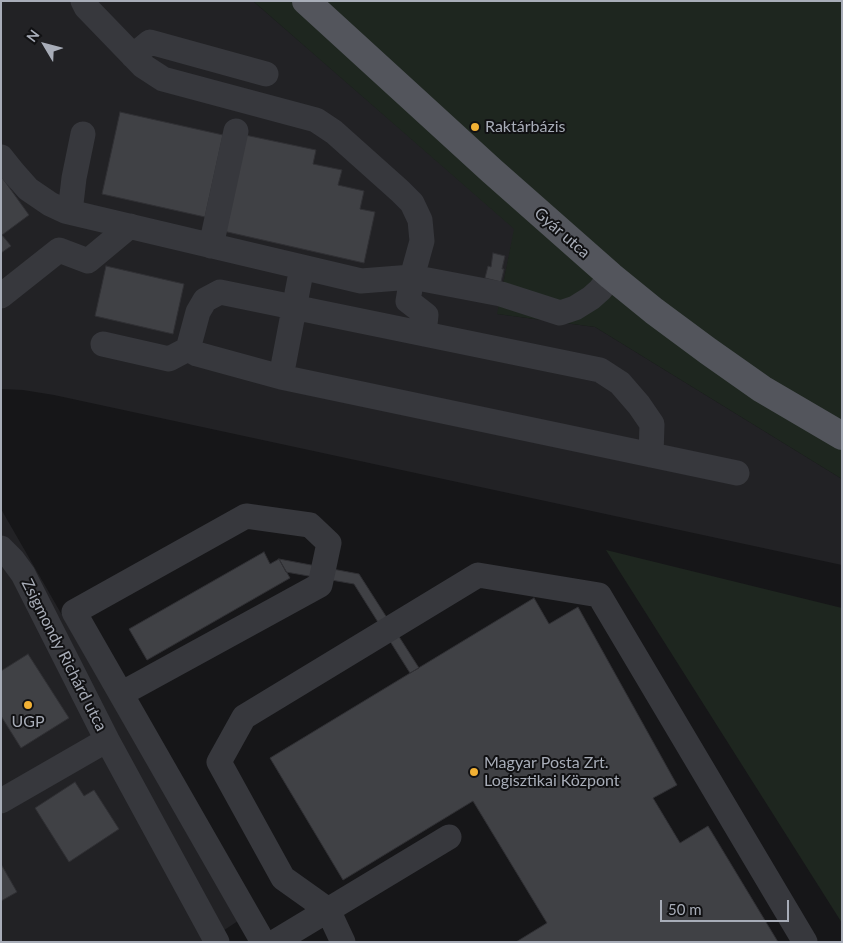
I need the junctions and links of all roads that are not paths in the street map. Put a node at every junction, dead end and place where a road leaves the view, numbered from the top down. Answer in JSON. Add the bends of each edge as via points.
{"nodes":[{"id":1,"x":83,"y":1,"type":"edge"},
{"id":2,"x":306,"y":1,"type":"edge"},
{"id":3,"x":133,"y":56,"type":"junction"},
{"id":4,"x":266,"y":74,"type":"dead end"},
{"id":5,"x":236,"y":131,"type":"dead end"},
{"id":6,"x":83,"y":134,"type":"dead end"},
{"id":7,"x":1,"y":157,"type":"edge"},
{"id":8,"x":67,"y":212,"type":"junction"},
{"id":9,"x":130,"y":226,"type":"junction"},
{"id":10,"x":211,"y":246,"type":"junction"},
{"id":11,"x":59,"y":250,"type":"junction"},
{"id":12,"x":302,"y":267,"type":"junction"},
{"id":13,"x":611,"y":276,"type":"junction"},
{"id":14,"x":412,"y":277,"type":"junction"},
{"id":15,"x":1,"y":296,"type":"edge"},
{"id":16,"x":295,"y":307,"type":"junction"},
{"id":17,"x":424,"y":334,"type":"junction"},
{"id":18,"x":103,"y":344,"type":"dead end"},
{"id":19,"x":188,"y":349,"type":"junction"},
{"id":20,"x":281,"y":377,"type":"junction"},
{"id":21,"x":842,"y":436,"type":"edge"},
{"id":22,"x":650,"y":454,"type":"junction"},
{"id":23,"x":736,"y":472,"type":"dead end"},
{"id":24,"x":1,"y":548,"type":"edge"},
{"id":25,"x":121,"y":694,"type":"junction"},
{"id":26,"x":108,"y":740,"type":"junction"},
{"id":27,"x":1,"y":801,"type":"edge"},
{"id":28,"x":449,"y":837,"type":"dead end"},
{"id":29,"x":328,"y":910,"type":"junction"},
{"id":30,"x":275,"y":940,"type":"edge"},
{"id":31,"x":217,"y":942,"type":"edge"},
{"id":32,"x":343,"y":942,"type":"edge"},
{"id":33,"x":805,"y":942,"type":"edge"}],
"edges":[{"from":1,"to":3,"type":"lane"},
{"from":2,"to":13,"type":"main road","name":"Gyár utca"},
{"from":3,"to":4,"type":"lane","via":[[150,42]]},
{"from":3,"to":14,"type":"lane","via":[[163,79],[316,120],[334,132],[412,203],[420,220],[422,241]]},
{"from":5,"to":10,"type":"lane"},
{"from":6,"to":8,"type":"lane"},
{"from":7,"to":8,"type":"lane","via":[[28,189]]},
{"from":8,"to":9,"type":"lane"},
{"from":8,"to":11,"type":"lane"},
{"from":9,"to":10,"type":"lane"},
{"from":9,"to":11,"type":"lane","via":[[88,261]]},
{"from":10,"to":12,"type":"lane"},
{"from":11,"to":15,"type":"lane"},
{"from":12,"to":14,"type":"lane","via":[[361,281]]},
{"from":12,"to":16,"type":"lane"},
{"from":13,"to":14,"type":"lane","via":[[591,298],[560,313],[501,294]]},
{"from":13,"to":21,"type":"main road","name":"Gyár utca","via":[[708,351]]},
{"from":14,"to":17,"type":"lane","via":[[408,301],[426,315]]},
{"from":16,"to":17,"type":"lane"},
{"from":16,"to":19,"type":"lane","via":[[220,292],[205,300],[198,312]]},
{"from":16,"to":20,"type":"lane"},
{"from":17,"to":22,"type":"lane","via":[[600,370],[620,383],[652,424]]},
{"from":18,"to":19,"type":"lane","via":[[169,359]]},
{"from":19,"to":20,"type":"lane"},
{"from":20,"to":22,"type":"lane"},
{"from":22,"to":23,"type":"lane"},
{"from":24,"to":26,"type":"lane","name":"Zsigmondy Richárd utca","via":[[22,574]]},
{"from":25,"to":25,"type":"lane","via":[[74,612],[246,516],[310,525],[329,543],[320,585]]},
{"from":25,"to":30,"type":"lane"},
{"from":26,"to":27,"type":"lane"},
{"from":26,"to":31,"type":"lane","name":"Zsigmondy Richárd utca"},
{"from":28,"to":29,"type":"lane"},
{"from":29,"to":30,"type":"lane"},
{"from":29,"to":32,"type":"lane"},
{"from":29,"to":33,"type":"lane","via":[[283,878],[219,762],[244,717],[478,575],[599,595]]}]}
